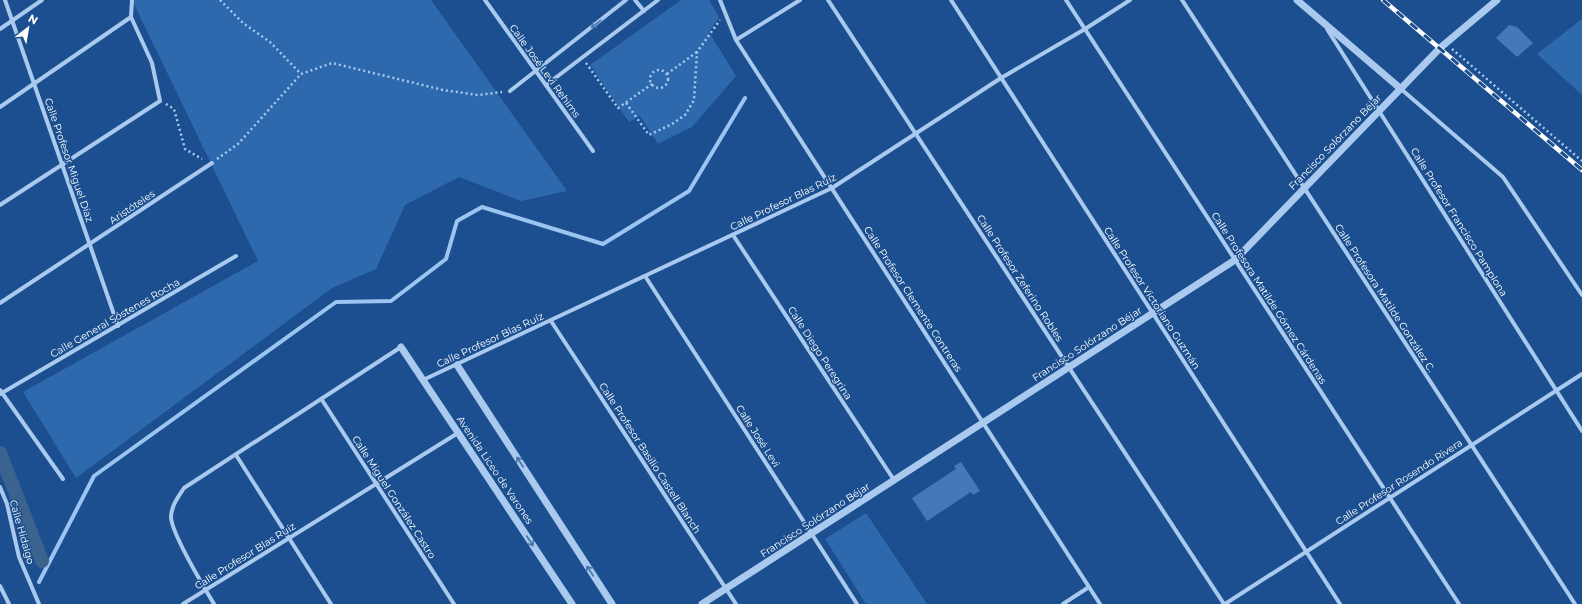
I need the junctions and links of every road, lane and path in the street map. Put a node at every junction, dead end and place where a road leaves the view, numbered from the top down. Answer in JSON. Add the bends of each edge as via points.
{"nodes":[{"id":1,"x":5,"y":0,"type":"edge"},
{"id":2,"x":42,"y":0,"type":"edge"},
{"id":3,"x":132,"y":0,"type":"edge"},
{"id":4,"x":220,"y":0,"type":"edge"},
{"id":5,"x":485,"y":0,"type":"edge"},
{"id":6,"x":626,"y":0,"type":"edge"},
{"id":7,"x":635,"y":0,"type":"edge"},
{"id":8,"x":658,"y":0,"type":"edge"},
{"id":9,"x":720,"y":0,"type":"edge"},
{"id":10,"x":800,"y":0,"type":"edge"},
{"id":11,"x":828,"y":0,"type":"edge"},
{"id":12,"x":951,"y":0,"type":"edge"},
{"id":13,"x":1066,"y":0,"type":"edge"},
{"id":14,"x":1130,"y":0,"type":"edge"},
{"id":15,"x":1182,"y":0,"type":"edge"},
{"id":16,"x":1297,"y":0,"type":"edge"},
{"id":17,"x":1496,"y":0,"type":"edge"},
{"id":18,"x":644,"y":11,"type":"junction"},
{"id":19,"x":131,"y":17,"type":"junction"},
{"id":20,"x":722,"y":18,"type":"dead end"},
{"id":21,"x":12,"y":22,"type":"junction"},
{"id":22,"x":1323,"y":22,"type":"junction"},
{"id":23,"x":0,"y":29,"type":"edge"},
{"id":24,"x":1085,"y":29,"type":"junction"},
{"id":25,"x":736,"y":40,"type":"junction"},
{"id":26,"x":1442,"y":46,"type":"junction"},
{"id":27,"x":697,"y":52,"type":"junction"},
{"id":28,"x":582,"y":58,"type":"junction"},
{"id":29,"x":536,"y":71,"type":"junction"},
{"id":30,"x":301,"y":74,"type":"junction"},
{"id":31,"x":666,"y":74,"type":"junction"},
{"id":32,"x":1002,"y":78,"type":"junction"},
{"id":33,"x":34,"y":84,"type":"junction"},
{"id":34,"x":652,"y":84,"type":"junction"},
{"id":35,"x":546,"y":85,"type":"junction"},
{"id":36,"x":1401,"y":89,"type":"junction"},
{"id":37,"x":510,"y":91,"type":"joint"},
{"id":38,"x":160,"y":101,"type":"junction"},
{"id":39,"x":626,"y":103,"type":"junction"},
{"id":40,"x":0,"y":107,"type":"edge"},
{"id":41,"x":1380,"y":112,"type":"junction"},
{"id":42,"x":916,"y":134,"type":"junction"},
{"id":43,"x":593,"y":151,"type":"dead end"},
{"id":44,"x":1582,"y":161,"type":"edge"},
{"id":45,"x":212,"y":163,"type":"junction"},
{"id":46,"x":62,"y":165,"type":"junction"},
{"id":47,"x":832,"y":188,"type":"junction"},
{"id":48,"x":1304,"y":188,"type":"junction"},
{"id":49,"x":0,"y":205,"type":"edge"},
{"id":50,"x":732,"y":235,"type":"junction"},
{"id":51,"x":90,"y":244,"type":"junction"},
{"id":52,"x":236,"y":256,"type":"dead end"},
{"id":53,"x":1235,"y":260,"type":"junction"},
{"id":54,"x":645,"y":276,"type":"junction"},
{"id":55,"x":1582,"y":295,"type":"edge"},
{"id":56,"x":0,"y":303,"type":"edge"},
{"id":57,"x":1153,"y":313,"type":"junction"},
{"id":58,"x":551,"y":321,"type":"junction"},
{"id":59,"x":118,"y":326,"type":"junction"},
{"id":60,"x":402,"y":347,"type":"joint"},
{"id":61,"x":457,"y":365,"type":"junction"},
{"id":62,"x":1069,"y":367,"type":"junction"},
{"id":63,"x":1582,"y":374,"type":"edge"},
{"id":64,"x":423,"y":380,"type":"junction"},
{"id":65,"x":1556,"y":391,"type":"junction"},
{"id":66,"x":0,"y":393,"type":"edge"},
{"id":67,"x":322,"y":400,"type":"junction"},
{"id":68,"x":983,"y":423,"type":"junction"},
{"id":69,"x":1582,"y":431,"type":"edge"},
{"id":70,"x":458,"y":433,"type":"junction"},
{"id":71,"x":1472,"y":445,"type":"junction"},
{"id":72,"x":236,"y":455,"type":"junction"},
{"id":73,"x":63,"y":479,"type":"dead end"},
{"id":74,"x":894,"y":480,"type":"junction"},
{"id":75,"x":376,"y":484,"type":"junction"},
{"id":76,"x":0,"y":487,"type":"edge"},
{"id":77,"x":1390,"y":498,"type":"junction"},
{"id":78,"x":811,"y":534,"type":"junction"},
{"id":79,"x":289,"y":538,"type":"junction"},
{"id":80,"x":1306,"y":552,"type":"junction"},
{"id":81,"x":1089,"y":587,"type":"junction"},
{"id":82,"x":1,"y":588,"type":"edge"},
{"id":83,"x":726,"y":589,"type":"junction"},
{"id":84,"x":205,"y":590,"type":"junction"},
{"id":85,"x":9,"y":604,"type":"edge"},
{"id":86,"x":39,"y":604,"type":"edge"},
{"id":87,"x":183,"y":604,"type":"edge"},
{"id":88,"x":214,"y":604,"type":"edge"},
{"id":89,"x":331,"y":604,"type":"edge"},
{"id":90,"x":454,"y":604,"type":"edge"},
{"id":91,"x":572,"y":604,"type":"edge"},
{"id":92,"x":612,"y":604,"type":"edge"},
{"id":93,"x":702,"y":604,"type":"edge"},
{"id":94,"x":736,"y":604,"type":"edge"},
{"id":95,"x":857,"y":604,"type":"edge"},
{"id":96,"x":1063,"y":604,"type":"edge"},
{"id":97,"x":1100,"y":604,"type":"edge"},
{"id":98,"x":1224,"y":604,"type":"edge"},
{"id":99,"x":1340,"y":604,"type":"edge"},
{"id":100,"x":1459,"y":604,"type":"edge"},
{"id":101,"x":1575,"y":604,"type":"edge"}],
"edges":[{"from":1,"to":21,"type":"street","name":"Calle Profesor Miguel Díaz"},
{"from":2,"to":21,"type":"street"},
{"from":3,"to":19,"type":"street"},
{"from":4,"to":30,"type":"path","via":[[243,23],[270,42]]},
{"from":5,"to":29,"type":"street","name":"Calle José Levi Rehims"},
{"from":6,"to":29,"type":"street","one_way":true},
{"from":7,"to":18,"type":"street"},
{"from":8,"to":18,"type":"street"},
{"from":9,"to":25,"type":"street","name":"Calle Profesor Clemente Contreras"},
{"from":10,"to":25,"type":"street"},
{"from":11,"to":42,"type":"street","name":"Calle Profesor Zeferino Robles"},
{"from":12,"to":32,"type":"street","name":"Calle Profesor Victoriano Guzmán"},
{"from":13,"to":24,"type":"street","name":"Calle Profesora Matilde Gómez Cárdenas"},
{"from":14,"to":24,"type":"street","name":"Calle Profesor Blas Ruíz"},
{"from":15,"to":48,"type":"street","name":"Calle Profesora Matilde González C."},
{"from":16,"to":22,"type":"street"},
{"from":17,"to":26,"type":"street","name":"Francisco Solórzano Béjar"},
{"from":18,"to":28,"type":"street"},
{"from":19,"to":33,"type":"street"},
{"from":19,"to":38,"type":"street","via":[[152,63]]},
{"from":20,"to":27,"type":"path"},
{"from":21,"to":23,"type":"street"},
{"from":21,"to":33,"type":"street","name":"Calle Profesor Miguel Díaz"},
{"from":22,"to":36,"type":"street"},
{"from":22,"to":41,"type":"street","name":"Calle Profesor Francisco Pamplona"},
{"from":24,"to":32,"type":"street","name":"Calle Profesor Blas Ruíz"},
{"from":24,"to":53,"type":"street","name":"Calle Profesora Matilde Gómez Cárdenas"},
{"from":25,"to":47,"type":"street","name":"Calle Profesor Clemente Contreras"},
{"from":26,"to":36,"type":"street","name":"Francisco Solórzano Béjar"},
{"from":26,"to":44,"type":"path"},
{"from":27,"to":31,"type":"path"},
{"from":27,"to":39,"type":"path","via":[[694,100],[679,120],[649,135]]},
{"from":28,"to":35,"type":"street"},
{"from":28,"to":39,"type":"path","via":[[618,108]]},
{"from":29,"to":35,"type":"street","name":"Calle José Levi Rehims"},
{"from":29,"to":37,"type":"street"},
{"from":30,"to":37,"type":"path","via":[[332,63],[442,90],[478,95]]},
{"from":30,"to":45,"type":"path","via":[[238,144]]},
{"from":31,"to":34,"type":"path","via":[[661,70],[655,71],[650,78]]},
{"from":31,"to":34,"type":"path","via":[[668,79],[665,87],[656,88]]},
{"from":32,"to":42,"type":"street","name":"Calle Profesor Blas Ruíz"},
{"from":32,"to":57,"type":"street","name":"Calle Profesor Victoriano Guzmán"},
{"from":33,"to":40,"type":"street"},
{"from":33,"to":46,"type":"street","name":"Calle Profesor Miguel Díaz"},
{"from":34,"to":39,"type":"path"},
{"from":35,"to":43,"type":"street","name":"Calle José Levi Rehims"},
{"from":36,"to":41,"type":"street","name":"Francisco Solórzano Béjar"},
{"from":36,"to":55,"type":"street","via":[[1503,177]]},
{"from":38,"to":45,"type":"path","via":[[174,109],[185,149]]},
{"from":38,"to":46,"type":"street"},
{"from":41,"to":48,"type":"street","name":"Francisco Solórzano Béjar"},
{"from":41,"to":65,"type":"street","name":"Calle Profesor Francisco Pamplona"},
{"from":42,"to":47,"type":"street","name":"Calle Profesor Blas Ruíz"},
{"from":42,"to":62,"type":"street","name":"Calle Profesor Zeferino Robles"},
{"from":45,"to":51,"type":"street","name":"Aristóteles"},
{"from":46,"to":49,"type":"street"},
{"from":46,"to":51,"type":"street","name":"Calle Profesor Miguel Díaz"},
{"from":47,"to":50,"type":"street","name":"Calle Profesor Blas Ruíz"},
{"from":47,"to":68,"type":"street","name":"Calle Profesor Clemente Contreras"},
{"from":48,"to":53,"type":"street","name":"Francisco Solórzano Béjar"},
{"from":48,"to":71,"type":"street","name":"Calle Profesora Matilde González C."},
{"from":50,"to":54,"type":"street","name":"Calle Profesor Blas Ruíz"},
{"from":50,"to":74,"type":"street","name":"Calle Diego Peregrina"},
{"from":51,"to":56,"type":"street","name":"Aristóteles"},
{"from":51,"to":59,"type":"street","name":"Calle Profesor Miguel Díaz"},
{"from":52,"to":59,"type":"street","name":"Calle General Sóstenes Rocha"},
{"from":53,"to":57,"type":"street","name":"Francisco Solórzano Béjar"},
{"from":53,"to":77,"type":"street","name":"Calle Profesora Matilde Gómez Cárdenas"},
{"from":54,"to":58,"type":"street","name":"Calle Profesor Blas Ruíz"},
{"from":54,"to":78,"type":"street","name":"Calle José Levi"},
{"from":57,"to":62,"type":"street","name":"Francisco Solórzano Béjar"},
{"from":57,"to":80,"type":"street","name":"Calle Profesor Victoriano Guzmán"},
{"from":58,"to":61,"type":"street","name":"Calle Profesor Blas Ruíz"},
{"from":58,"to":83,"type":"street","name":"Calle Profesor Basilio Castell Blanch"},
{"from":59,"to":66,"type":"street","name":"Calle General Sóstenes Rocha"},
{"from":60,"to":64,"type":"street","name":"Avenida Liceo de Varones"},
{"from":60,"to":67,"type":"street"},
{"from":61,"to":64,"type":"street","name":"Calle Profesor Blas Ruíz"},
{"from":92,"to":61,"type":"street","one_way":true},
{"from":62,"to":68,"type":"street","name":"Francisco Solórzano Béjar"},
{"from":62,"to":98,"type":"street","name":"Calle Profesor Zeferino Robles"},
{"from":63,"to":65,"type":"street","name":"Calle Profesor Rosendo Rivera"},
{"from":64,"to":70,"type":"street","name":"Avenida Liceo de Varones"},
{"from":65,"to":69,"type":"street","name":"Calle Profesor Francisco Pamplona"},
{"from":65,"to":71,"type":"street","name":"Calle Profesor Rosendo Rivera"},
{"from":66,"to":73,"type":"street"},
{"from":67,"to":72,"type":"street"},
{"from":67,"to":75,"type":"street","name":"Calle Miguel González Castro"},
{"from":68,"to":74,"type":"street","name":"Francisco Solórzano Béjar"},
{"from":68,"to":81,"type":"street","name":"Calle Profesor Clemente Contreras"},
{"from":70,"to":75,"type":"street","name":"Calle Profesor Blas Ruíz"},
{"from":70,"to":91,"type":"street","name":"Avenida Liceo de Varones","one_way":true},
{"from":71,"to":77,"type":"street","name":"Calle Profesor Rosendo Rivera"},
{"from":71,"to":101,"type":"street","name":"Calle Profesora Matilde González C."},
{"from":72,"to":79,"type":"street"},
{"from":72,"to":84,"type":"street","via":[[184,488],[175,501],[171,516],[173,529]]},
{"from":74,"to":78,"type":"street","name":"Francisco Solórzano Béjar"},
{"from":75,"to":79,"type":"street","name":"Calle Profesor Blas Ruíz"},
{"from":75,"to":90,"type":"street","name":"Calle Miguel González Castro"},
{"from":76,"to":86,"type":"street","name":"Calle Hidalgo","via":[[19,557]]},
{"from":77,"to":80,"type":"street","name":"Calle Profesor Rosendo Rivera"},
{"from":77,"to":100,"type":"street","name":"Calle Profesora Matilde Gómez Cárdenas"},
{"from":78,"to":83,"type":"street","name":"Francisco Solórzano Béjar"},
{"from":78,"to":95,"type":"street","name":"Calle José Levi"},
{"from":79,"to":84,"type":"street","name":"Calle Profesor Blas Ruíz"},
{"from":79,"to":89,"type":"street"},
{"from":80,"to":98,"type":"street","name":"Calle Profesor Rosendo Rivera"},
{"from":80,"to":99,"type":"street","name":"Calle Profesor Victoriano Guzmán"},
{"from":81,"to":96,"type":"street"},
{"from":81,"to":97,"type":"street","name":"Calle Profesor Clemente Contreras"},
{"from":82,"to":85,"type":"street"},
{"from":83,"to":93,"type":"street","name":"Francisco Solórzano Béjar"},
{"from":83,"to":94,"type":"street","name":"Calle Profesor Basilio Castell Blanch"},
{"from":84,"to":87,"type":"street","name":"Calle Profesor Blas Ruíz"},
{"from":84,"to":88,"type":"street"}]}
